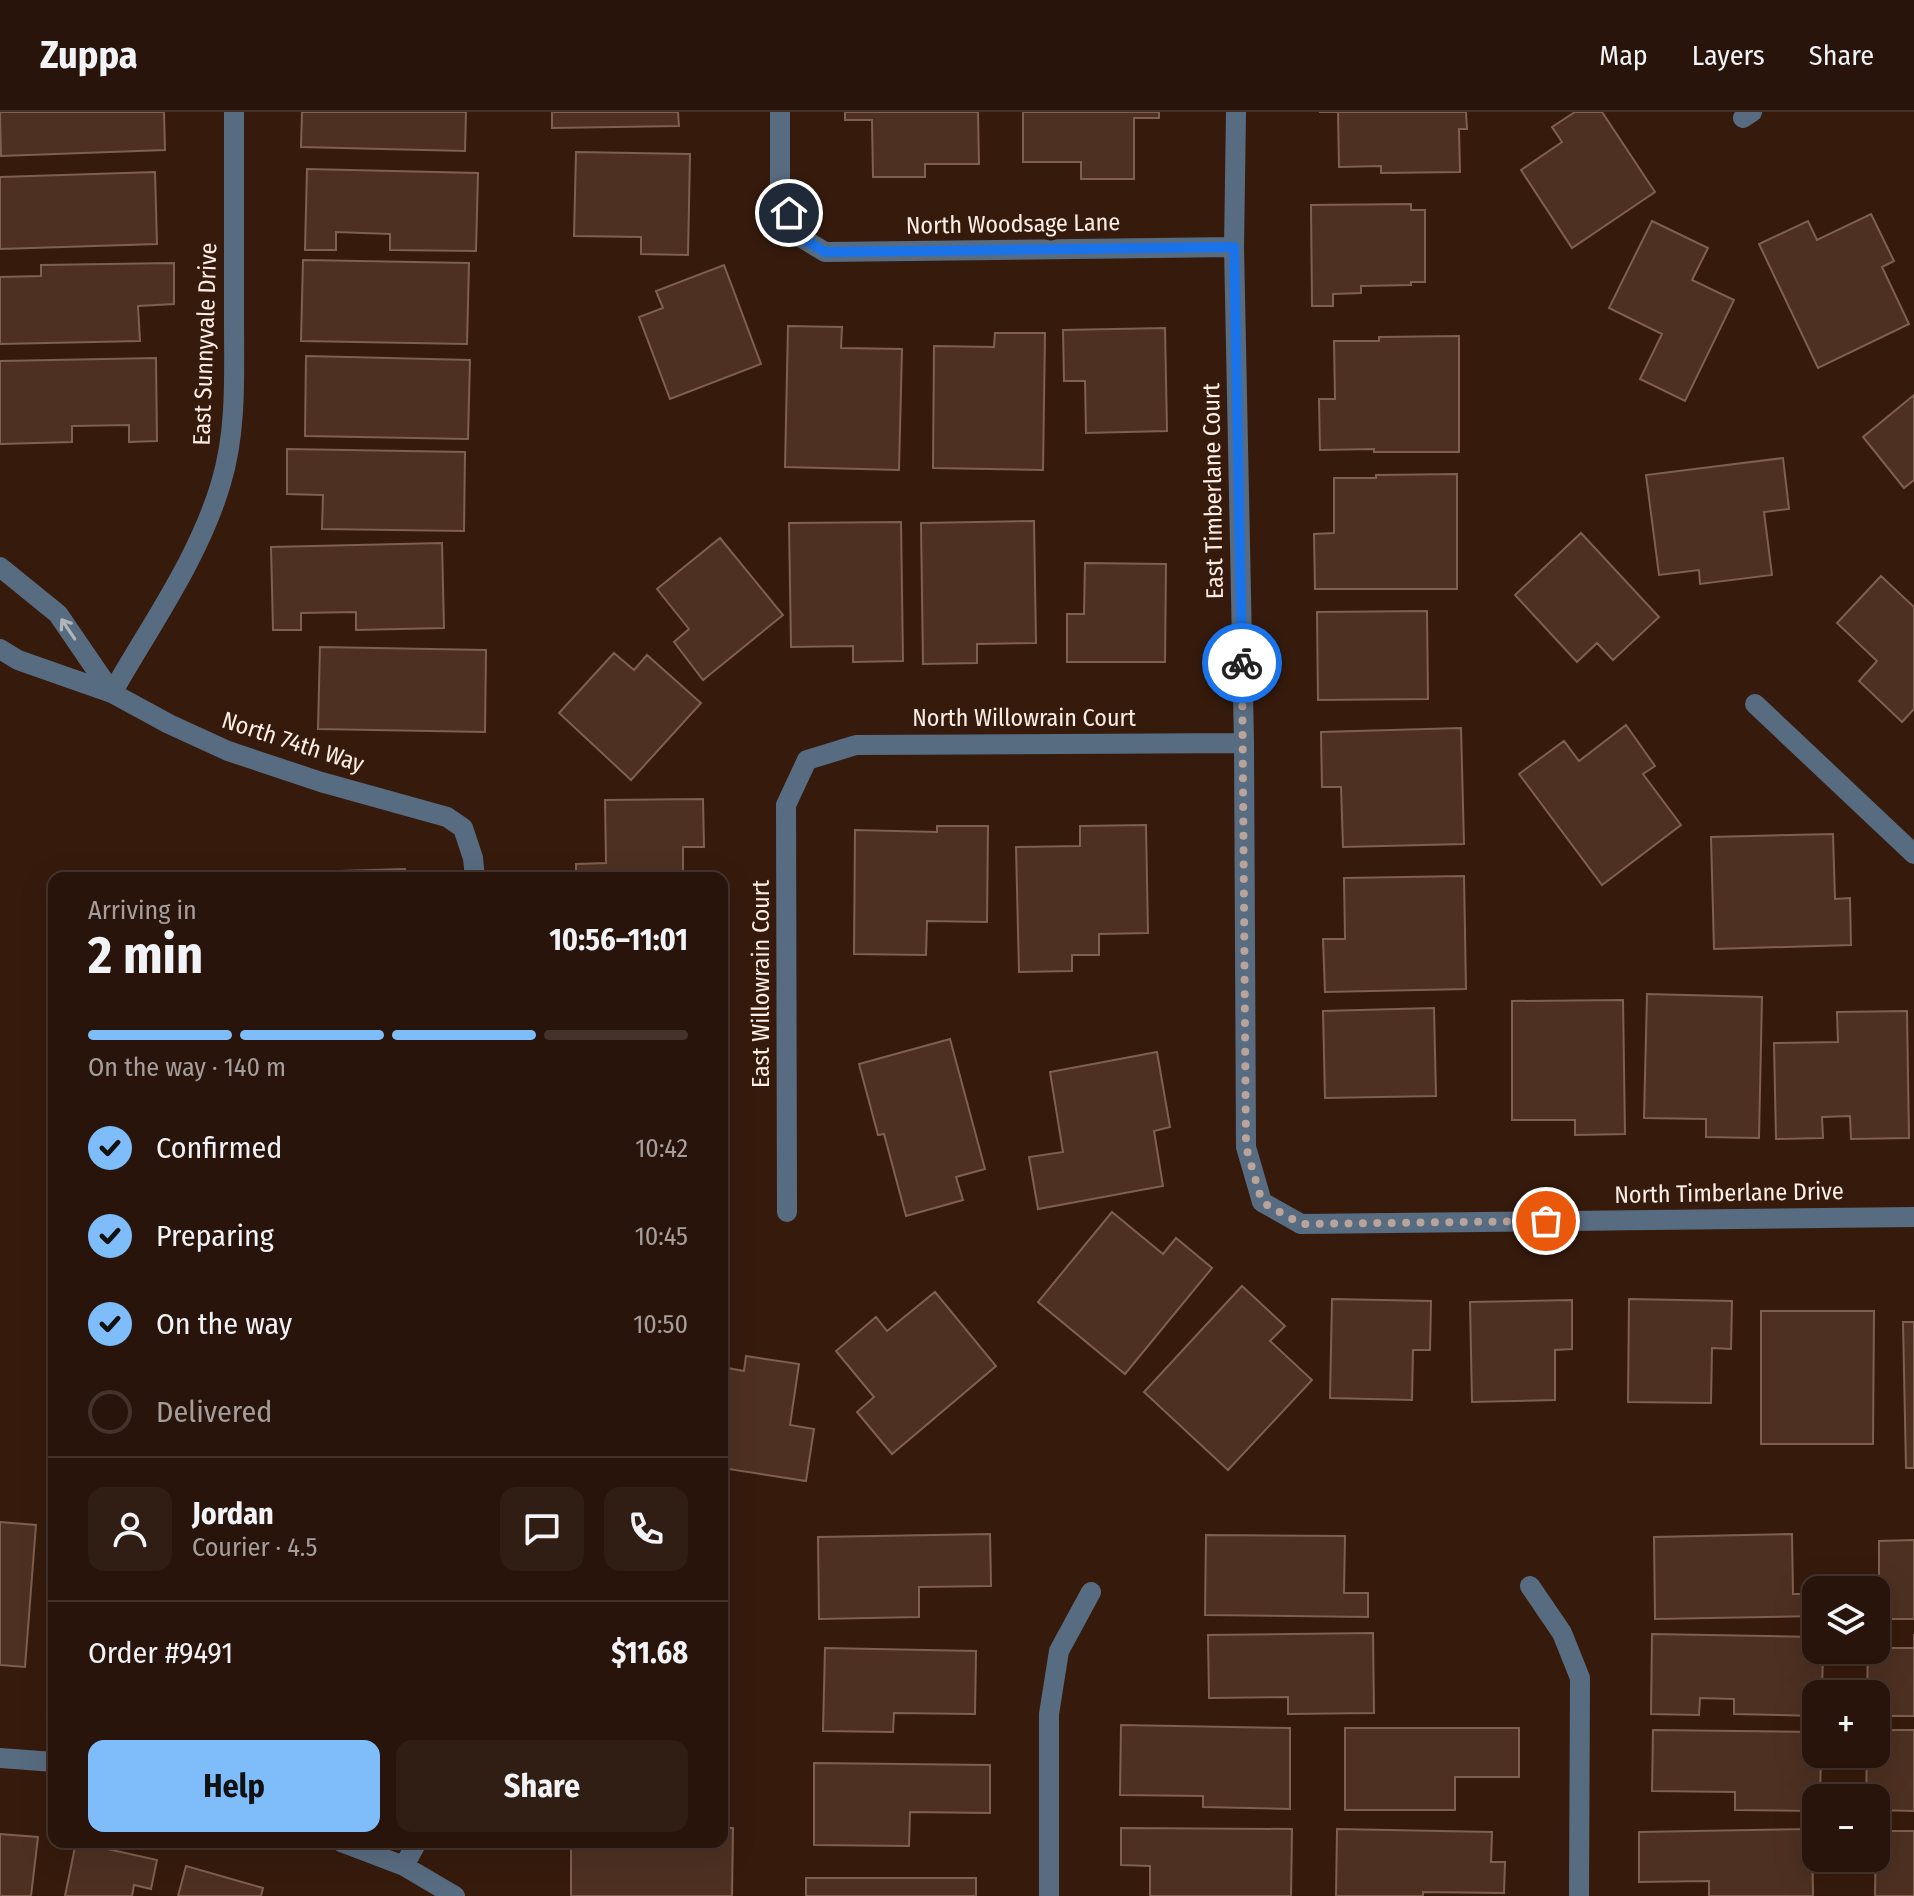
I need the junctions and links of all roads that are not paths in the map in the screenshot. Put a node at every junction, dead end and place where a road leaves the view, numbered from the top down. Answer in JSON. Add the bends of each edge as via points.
{"nodes":[{"id":1,"x":234,"y":112,"type":"edge"},
{"id":2,"x":780,"y":112,"type":"edge"},
{"id":3,"x":1236,"y":112,"type":"edge"},
{"id":4,"x":1234,"y":247,"type":"junction"},
{"id":5,"x":0,"y":567,"type":"edge"},
{"id":6,"x":0,"y":649,"type":"edge"},
{"id":7,"x":112,"y":693,"type":"junction"},
{"id":8,"x":1755,"y":704,"type":"dead end"},
{"id":9,"x":1244,"y":743,"type":"junction"},
{"id":10,"x":807,"y":760,"type":"joint"},
{"id":11,"x":1914,"y":854,"type":"edge"},
{"id":12,"x":474,"y":872,"type":"edge"},
{"id":13,"x":1262,"y":1202,"type":"joint"},
{"id":14,"x":787,"y":1212,"type":"dead end"},
{"id":15,"x":1914,"y":1217,"type":"edge"},
{"id":16,"x":1530,"y":1586,"type":"dead end"},
{"id":17,"x":1091,"y":1592,"type":"dead end"},
{"id":18,"x":0,"y":1758,"type":"edge"},
{"id":19,"x":48,"y":1762,"type":"edge"},
{"id":20,"x":357,"y":1848,"type":"edge"},
{"id":21,"x":414,"y":1848,"type":"edge"},
{"id":22,"x":404,"y":1866,"type":"junction"},
{"id":23,"x":455,"y":1896,"type":"edge"},
{"id":24,"x":1049,"y":1896,"type":"edge"},
{"id":25,"x":1579,"y":1896,"type":"edge"}],
"edges":[{"from":1,"to":7,"type":"street","name":"East Sunnyvale Drive","via":[[234,371],[228,457],[203,533]]},
{"from":2,"to":4,"type":"street","name":"North Woodsage Lane","via":[[780,191],[797,235],[825,252]]},
{"from":3,"to":4,"type":"street","name":"East Timberlane Court"},
{"from":4,"to":9,"type":"street","name":"East Timberlane Court"},
{"from":7,"to":5,"type":"street","name":"North 74th Way","one_way":true,"via":[[58,614]]},
{"from":6,"to":7,"type":"street","name":"North 74th Way"},
{"from":7,"to":12,"type":"street","name":"North 74th Way","via":[[228,751],[447,817],[463,828]]},
{"from":8,"to":11,"type":"street"},
{"from":9,"to":10,"type":"street","name":"North Willowrain Court","via":[[856,745]]},
{"from":9,"to":13,"type":"street","name":"East Timberlane Court","via":[[1246,1147]]},
{"from":10,"to":14,"type":"street","name":"East Willowrain Court","via":[[786,805]]},
{"from":13,"to":15,"type":"street","name":"North Timberlane Drive","via":[[1301,1224]]},
{"from":16,"to":25,"type":"street","via":[[1562,1633],[1580,1678]]},
{"from":17,"to":24,"type":"street","via":[[1059,1651],[1049,1714]]},
{"from":18,"to":19,"type":"street"},
{"from":20,"to":22,"type":"street"},
{"from":21,"to":22,"type":"street"},
{"from":22,"to":23,"type":"street"}]}
